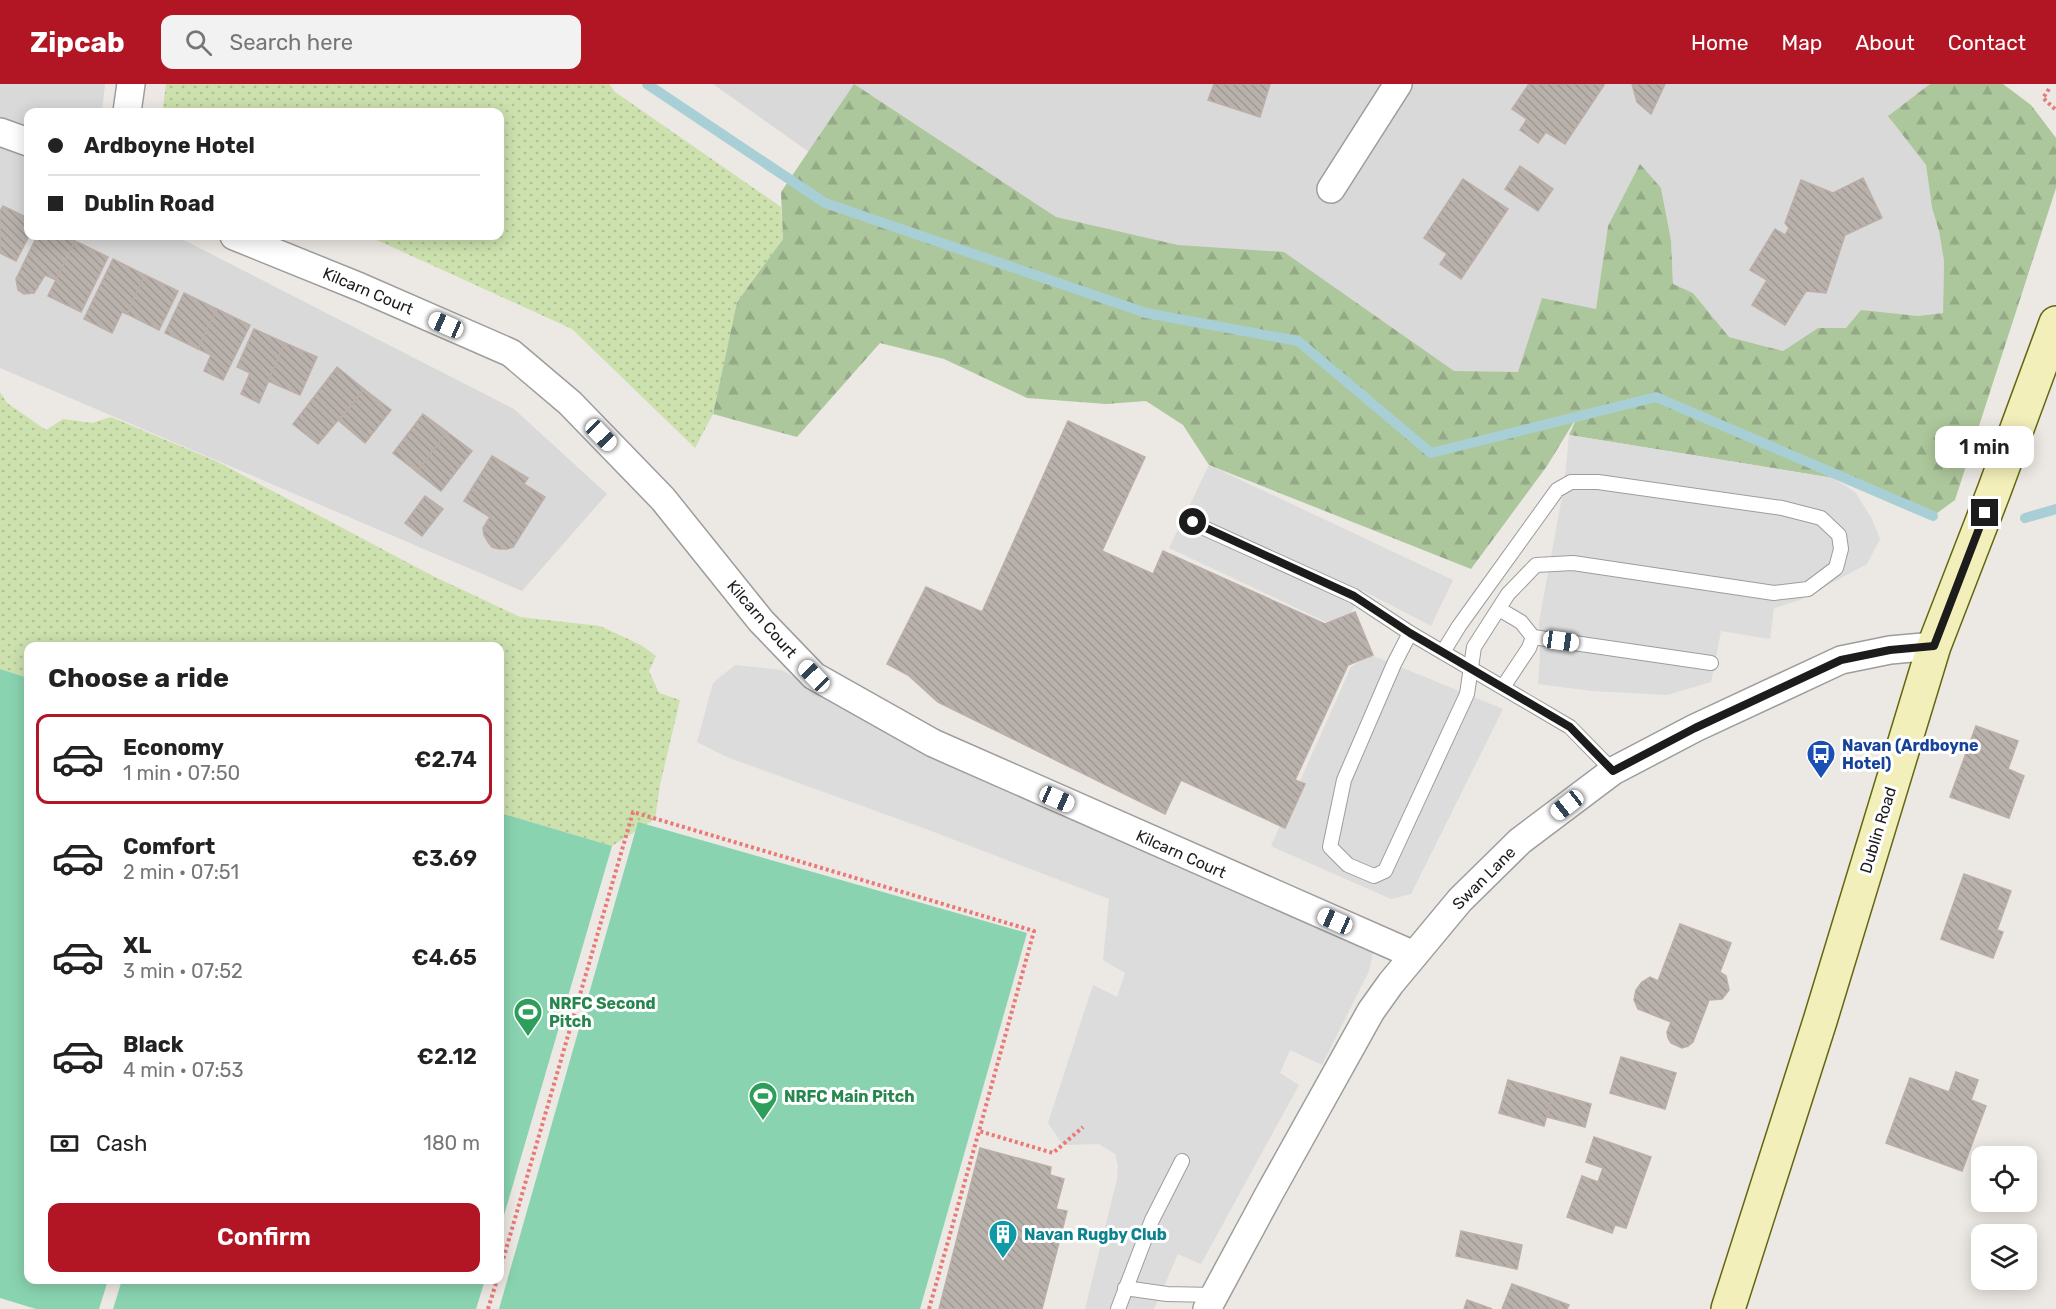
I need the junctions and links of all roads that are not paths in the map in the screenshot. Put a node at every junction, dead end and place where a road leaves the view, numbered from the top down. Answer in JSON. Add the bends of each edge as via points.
{"nodes":[{"id":1,"x":131,"y":84,"type":"edge"},
{"id":2,"x":1398,"y":84,"type":"edge"},
{"id":3,"x":128,"y":108,"type":"edge"},
{"id":4,"x":0,"y":132,"type":"edge"},
{"id":5,"x":24,"y":141,"type":"edge"},
{"id":6,"x":1331,"y":189,"type":"dead end"},
{"id":7,"x":244,"y":240,"type":"edge"},
{"id":8,"x":2056,"y":323,"type":"edge"},
{"id":9,"x":1193,"y":522,"type":"dead end"},
{"id":10,"x":1499,"y":609,"type":"junction"},
{"id":11,"x":1410,"y":633,"type":"junction"},
{"id":12,"x":1533,"y":637,"type":"junction"},
{"id":13,"x":1934,"y":646,"type":"junction"},
{"id":14,"x":1443,"y":652,"type":"junction"},
{"id":15,"x":1712,"y":663,"type":"dead end"},
{"id":16,"x":1472,"y":669,"type":"junction"},
{"id":17,"x":1503,"y":687,"type":"junction"},
{"id":18,"x":1613,"y":771,"type":"junction"},
{"id":19,"x":1414,"y":955,"type":"junction"},
{"id":20,"x":1182,"y":1161,"type":"dead end"},
{"id":21,"x":1125,"y":1288,"type":"junction"},
{"id":22,"x":1210,"y":1302,"type":"edge"},
{"id":23,"x":1118,"y":1309,"type":"edge"},
{"id":24,"x":1728,"y":1309,"type":"edge"}],
"edges":[{"from":1,"to":3,"type":"street"},
{"from":2,"to":6,"type":"street"},
{"from":4,"to":5,"type":"street"},
{"from":7,"to":19,"type":"street","name":"Kilcarn Court","via":[[511,353],[570,403],[663,499],[761,621],[814,676],[933,743]]},
{"from":8,"to":13,"type":"main road","name":"Dublin Road"},
{"from":9,"to":11,"type":"lane","via":[[1354,596]]},
{"from":10,"to":12,"type":"lane","via":[[1521,622]]},
{"from":10,"to":14,"type":"lane","via":[[1536,564],[1573,564],[1774,593],[1808,589],[1836,568],[1841,549],[1839,535],[1821,518],[1782,508],[1598,482],[1571,482],[1557,490]]},
{"from":10,"to":16,"type":"lane","via":[[1474,647]]},
{"from":11,"to":14,"type":"lane"},
{"from":11,"to":16,"type":"lane","via":[[1344,780],[1330,847],[1348,866],[1374,876],[1385,871],[1467,694]]},
{"from":12,"to":15,"type":"lane"},
{"from":12,"to":17,"type":"lane"},
{"from":13,"to":18,"type":"street","name":"Swan Lane","via":[[1841,660]]},
{"from":13,"to":24,"type":"main road","name":"Dublin Road"},
{"from":14,"to":16,"type":"lane"},
{"from":16,"to":17,"type":"lane"},
{"from":17,"to":18,"type":"lane","via":[[1570,727]]},
{"from":18,"to":19,"type":"street","name":"Swan Lane","via":[[1520,841],[1460,900]]},
{"from":19,"to":22,"type":"street","name":"Swan Lane","via":[[1371,1011]]},
{"from":20,"to":21,"type":"lane","via":[[1152,1220]]},
{"from":21,"to":22,"type":"lane"},
{"from":21,"to":23,"type":"lane"}]}
